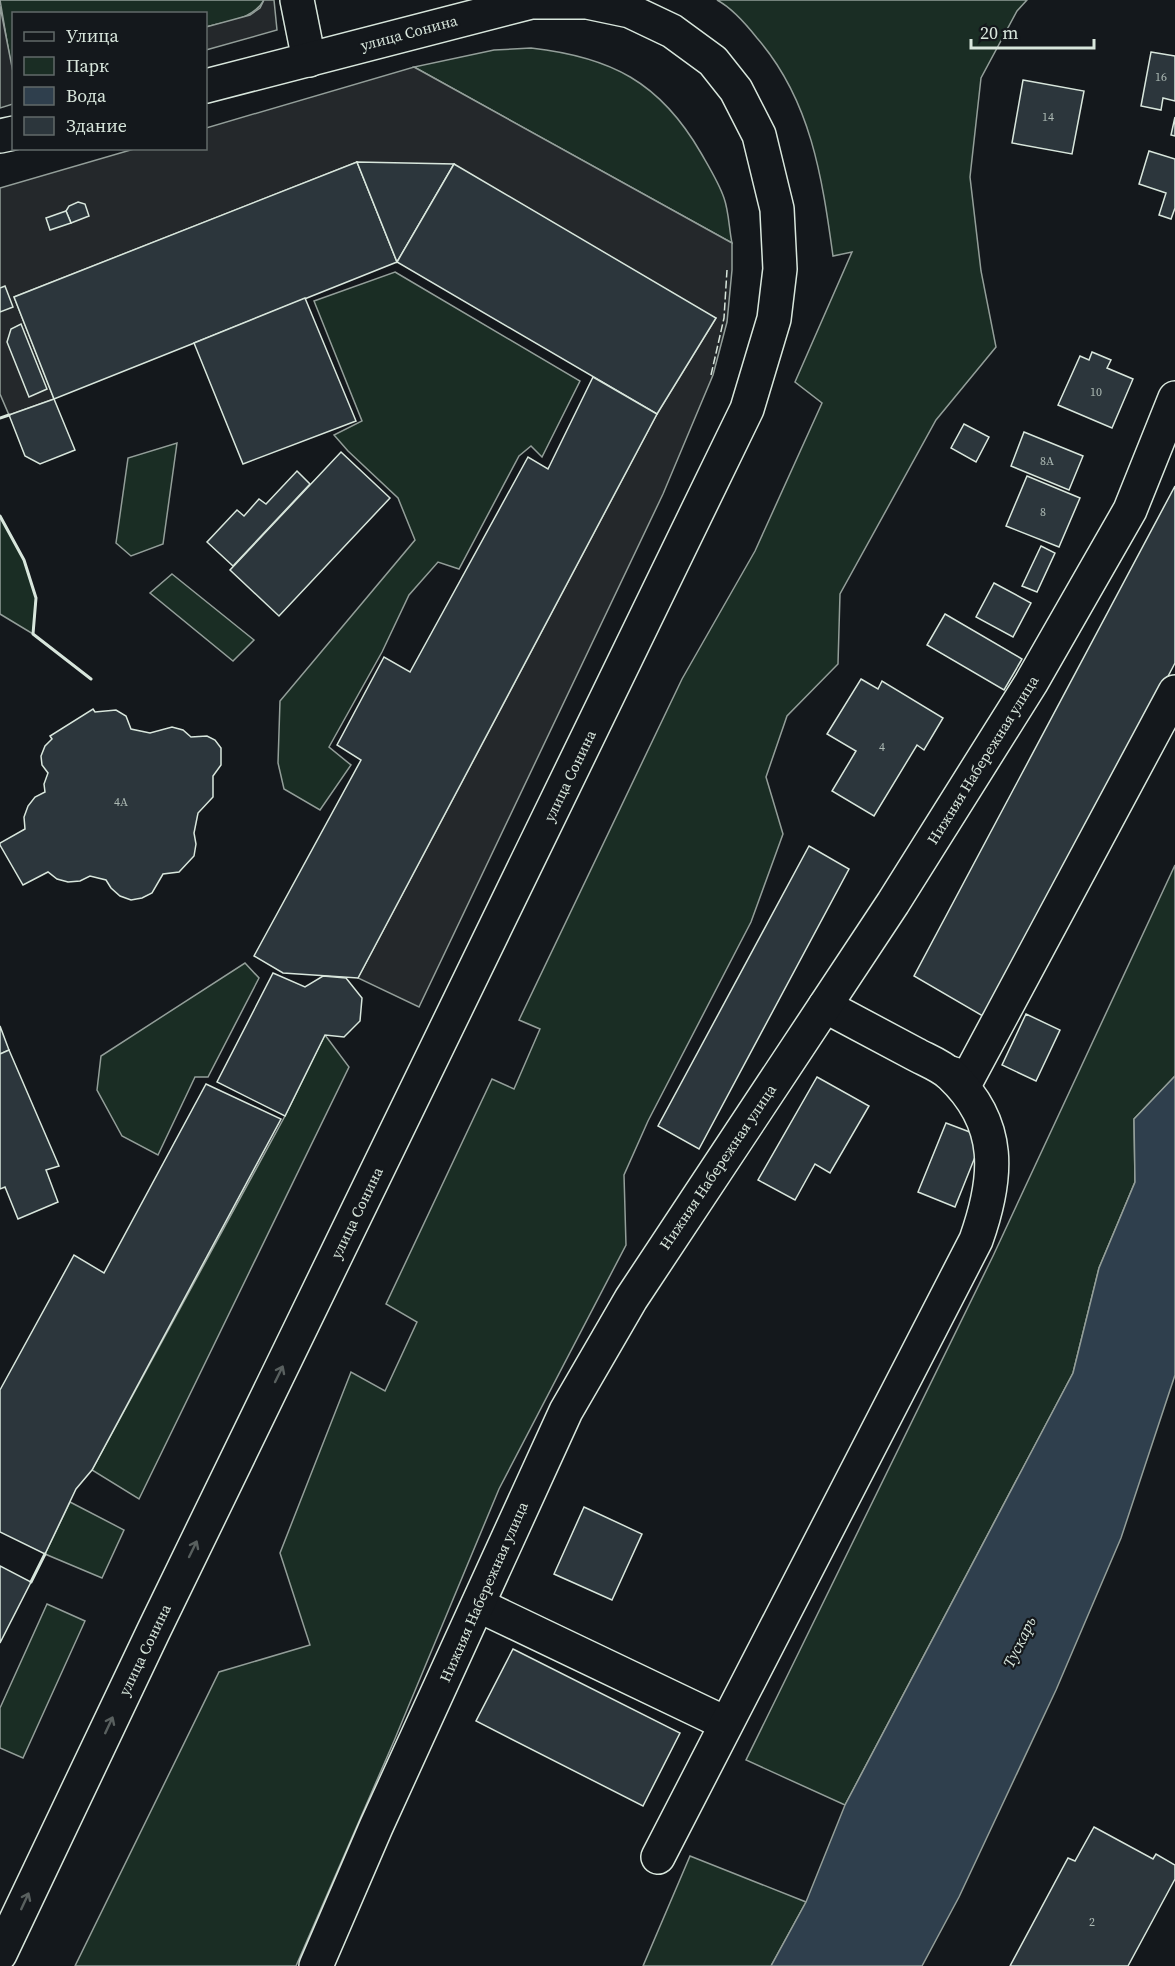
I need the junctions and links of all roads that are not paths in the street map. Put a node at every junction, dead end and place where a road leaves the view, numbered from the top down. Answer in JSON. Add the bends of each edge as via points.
{"nodes":[{"id":1,"x":297,"y":0,"type":"edge"},
{"id":2,"x":309,"y":60,"type":"junction"},
{"id":3,"x":207,"y":86,"type":"edge"},
{"id":4,"x":1175,"y":398,"type":"edge"},
{"id":5,"x":1175,"y":692,"type":"edge"},
{"id":6,"x":825,"y":1006,"type":"junction"},
{"id":7,"x":950,"y":1073,"type":"junction"},
{"id":8,"x":478,"y":1605,"type":"junction"},
{"id":9,"x":725,"y":1723,"type":"junction"},
{"id":10,"x":658,"y":1857,"type":"dead end"},
{"id":11,"x":0,"y":1954,"type":"edge"},
{"id":12,"x":316,"y":1966,"type":"edge"}],
"edges":[{"from":1,"to":2,"type":"main road"},
{"from":2,"to":3,"type":"main road","name":"улица Сонина"},
{"from":11,"to":2,"type":"main road","name":"улица Сонина","one_way":true,"via":[[747,409],[774,319],[780,269],[777,209],[759,135],[736,90],[713,61],[672,31],[630,11],[587,2],[531,2]]},
{"from":4,"to":6,"type":"main road","name":"Нижняя Набережная улица","via":[[1130,510],[1031,683]]},
{"from":5,"to":7,"type":"main road","via":[[968,1078]]},
{"from":6,"to":7,"type":"main road"},
{"from":6,"to":8,"type":"main road","name":"Нижняя Набережная улица","via":[[631,1299],[572,1401]]},
{"from":7,"to":9,"type":"main road","via":[[979,1109],[990,1140],[993,1169],[989,1202],[976,1240]]},
{"from":8,"to":9,"type":"main road"},
{"from":8,"to":12,"type":"main road","name":"Нижняя Набережная улица"},
{"from":9,"to":10,"type":"main road"}]}
